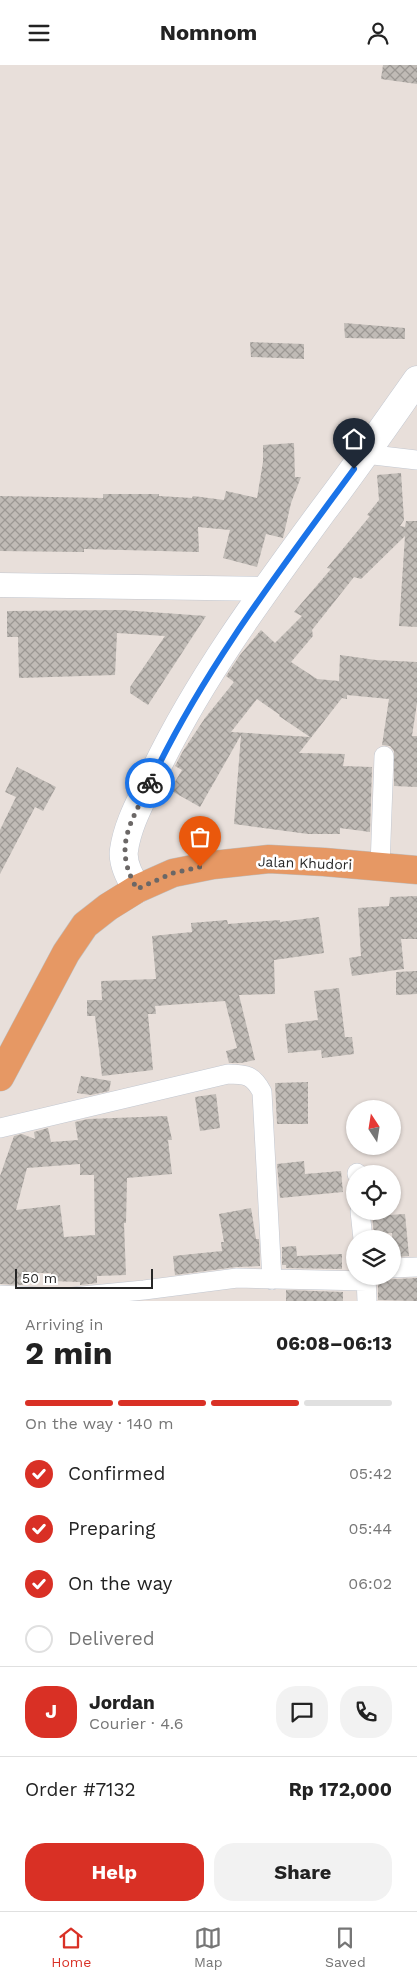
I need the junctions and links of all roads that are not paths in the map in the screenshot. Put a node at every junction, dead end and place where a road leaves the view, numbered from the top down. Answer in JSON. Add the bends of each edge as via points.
{"nodes":[{"id":1,"x":417,"y":379,"type":"edge"},
{"id":2,"x":365,"y":454,"type":"junction"},
{"id":3,"x":417,"y":460,"type":"edge"},
{"id":4,"x":0,"y":585,"type":"edge"},
{"id":5,"x":266,"y":589,"type":"junction"},
{"id":6,"x":384,"y":757,"type":"dead end"},
{"id":7,"x":380,"y":867,"type":"junction"},
{"id":8,"x":417,"y":871,"type":"edge"},
{"id":9,"x":137,"y":889,"type":"junction"},
{"id":10,"x":0,"y":1077,"type":"edge"},
{"id":11,"x":0,"y":1128,"type":"edge"},
{"id":12,"x":417,"y":1267,"type":"edge"},
{"id":13,"x":401,"y":1268,"type":"edge"},
{"id":14,"x":346,"y":1279,"type":"edge"},
{"id":15,"x":272,"y":1280,"type":"junction"},
{"id":16,"x":367,"y":1285,"type":"edge"},
{"id":17,"x":0,"y":1295,"type":"edge"},
{"id":18,"x":62,"y":1299,"type":"edge"},
{"id":19,"x":367,"y":1301,"type":"edge"}],
"edges":[{"from":1,"to":2,"type":"main road"},
{"from":2,"to":3,"type":"street"},
{"from":2,"to":5,"type":"main road"},
{"from":4,"to":5,"type":"street"},
{"from":5,"to":9,"type":"main road","via":[[170,739],[135,813],[124,853],[128,873]]},
{"from":6,"to":7,"type":"street"},
{"from":7,"to":8,"type":"highway","name":"Jalan Khudori"},
{"from":7,"to":9,"type":"highway","name":"Jalan Khudori","via":[[269,859],[173,873]]},
{"from":9,"to":10,"type":"highway","name":"Jalan Khudori","via":[[85,925],[66,953]]},
{"from":11,"to":15,"type":"street","via":[[228,1074],[244,1074],[256,1081],[262,1092]]},
{"from":12,"to":13,"type":"street"},
{"from":14,"to":15,"type":"street"},
{"from":15,"to":18,"type":"street","via":[[237,1278]]},
{"from":16,"to":19,"type":"street"},
{"from":17,"to":18,"type":"street"}]}
